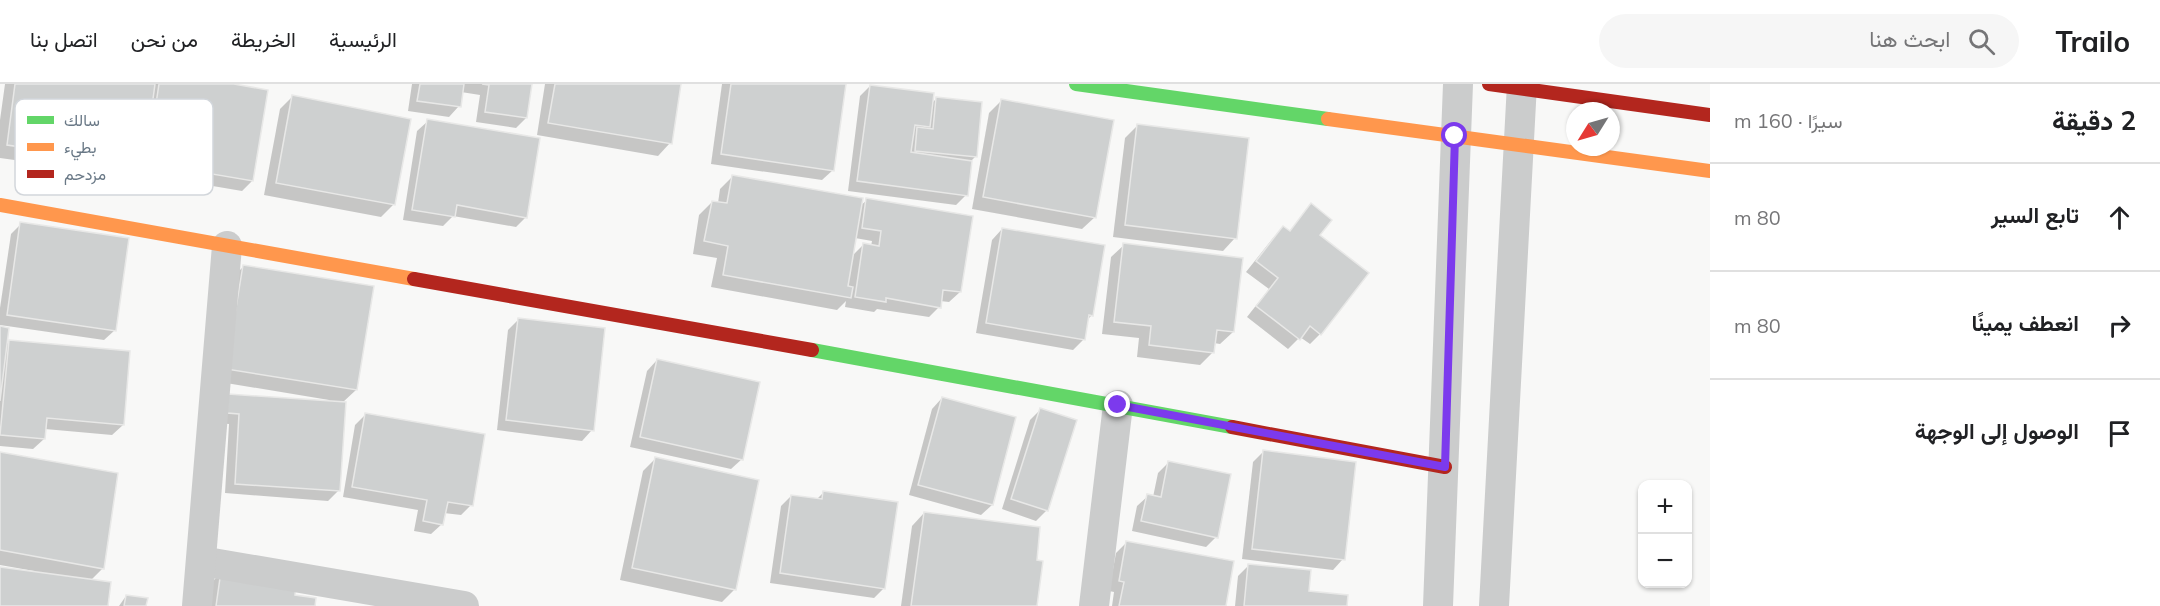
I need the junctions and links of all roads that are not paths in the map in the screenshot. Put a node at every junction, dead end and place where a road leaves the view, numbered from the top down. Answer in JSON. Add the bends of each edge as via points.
{"nodes":[{"id":1,"x":1076,"y":84,"type":"edge"},
{"id":2,"x":1458,"y":84,"type":"edge"},
{"id":3,"x":1489,"y":84,"type":"edge"},
{"id":4,"x":1521,"y":86,"type":"edge"},
{"id":5,"x":1710,"y":115,"type":"edge"},
{"id":6,"x":1455,"y":136,"type":"junction"},
{"id":7,"x":1518,"y":144,"type":"junction"},
{"id":8,"x":1710,"y":171,"type":"edge"},
{"id":9,"x":0,"y":205,"type":"edge"},
{"id":10,"x":227,"y":246,"type":"junction"},
{"id":11,"x":1118,"y":405,"type":"junction"},
{"id":12,"x":1445,"y":467,"type":"junction"},
{"id":13,"x":201,"y":561,"type":"junction"},
{"id":14,"x":197,"y":606,"type":"edge"},
{"id":15,"x":464,"y":606,"type":"edge"},
{"id":16,"x":1094,"y":606,"type":"edge"},
{"id":17,"x":1438,"y":606,"type":"edge"},
{"id":18,"x":1494,"y":606,"type":"edge"}],
"edges":[{"from":1,"to":6,"type":"street"},
{"from":2,"to":6,"type":"street"},
{"from":3,"to":4,"type":"street"},
{"from":4,"to":5,"type":"street"},
{"from":4,"to":7,"type":"street"},
{"from":6,"to":7,"type":"street"},
{"from":6,"to":12,"type":"street"},
{"from":7,"to":8,"type":"street"},
{"from":7,"to":18,"type":"street"},
{"from":9,"to":10,"type":"street"},
{"from":10,"to":11,"type":"street"},
{"from":10,"to":13,"type":"street"},
{"from":11,"to":12,"type":"street"},
{"from":11,"to":16,"type":"street"},
{"from":12,"to":17,"type":"street"},
{"from":13,"to":14,"type":"street"},
{"from":13,"to":15,"type":"street"}]}
